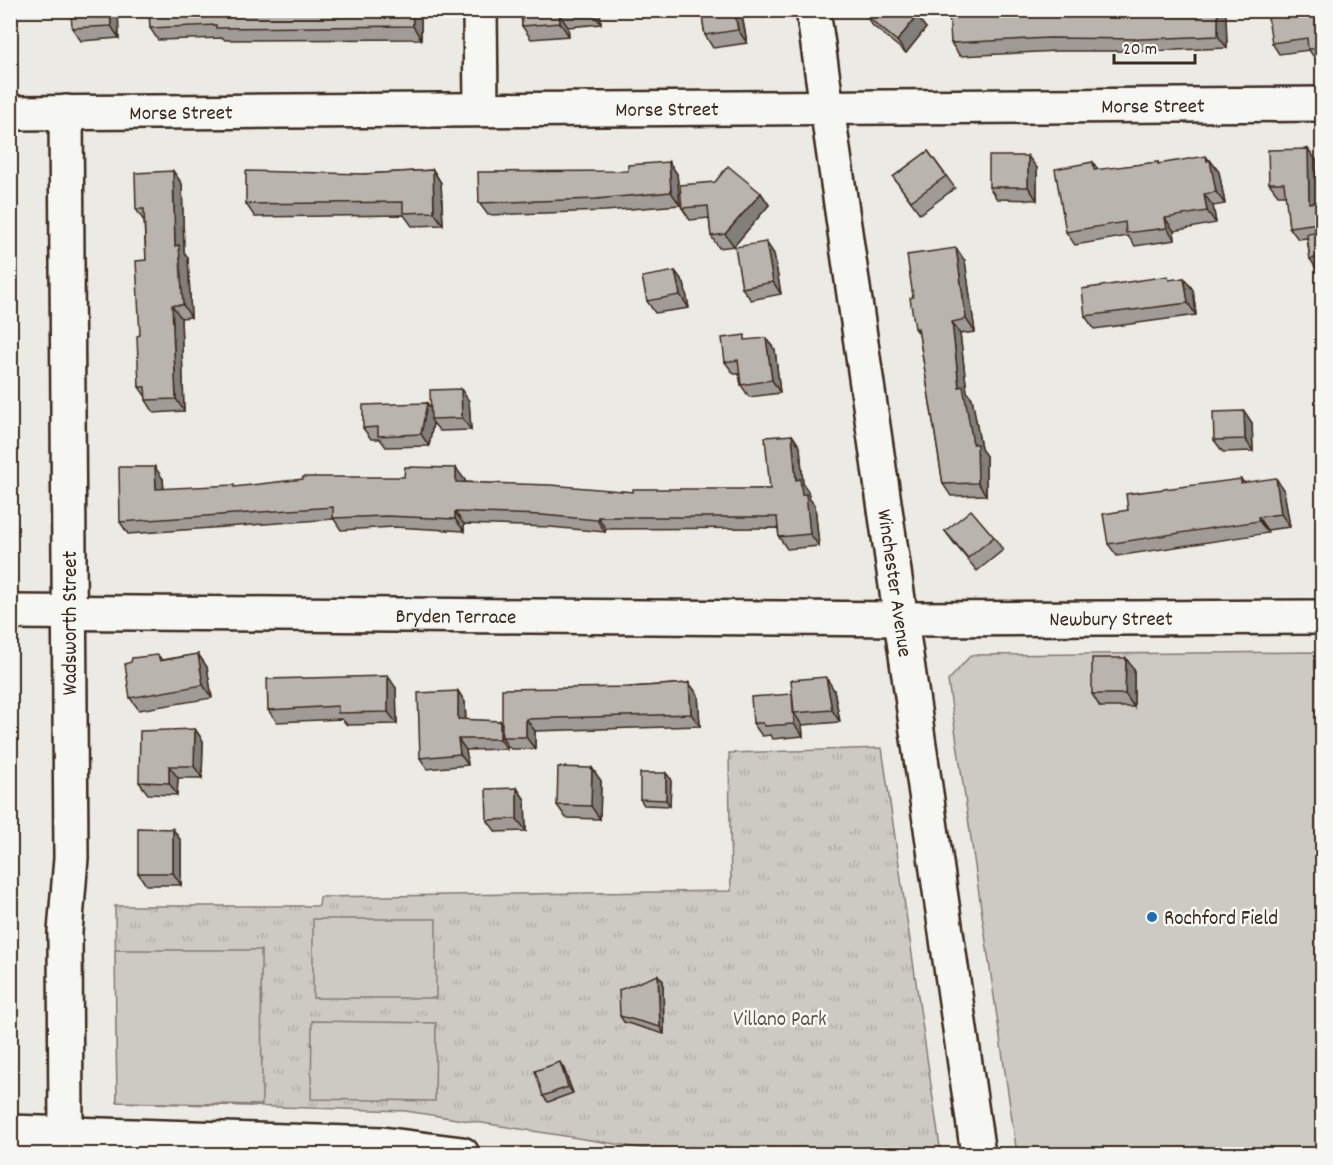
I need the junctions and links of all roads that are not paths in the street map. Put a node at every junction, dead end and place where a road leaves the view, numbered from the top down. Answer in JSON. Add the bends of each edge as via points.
{"nodes":[{"id":1,"x":480,"y":10,"type":"edge"},
{"id":2,"x":813,"y":10,"type":"edge"},
{"id":3,"x":1323,"y":104,"type":"edge"},
{"id":4,"x":827,"y":106,"type":"junction"},
{"id":5,"x":481,"y":108,"type":"junction"},
{"id":6,"x":66,"y":111,"type":"junction"},
{"id":7,"x":10,"y":112,"type":"edge"},
{"id":8,"x":10,"y":612,"type":"edge"},
{"id":9,"x":69,"y":612,"type":"junction"},
{"id":10,"x":1323,"y":617,"type":"edge"},
{"id":11,"x":900,"y":619,"type":"junction"},
{"id":12,"x":10,"y":1132,"type":"edge"},
{"id":13,"x":66,"y":1134,"type":"junction"},
{"id":14,"x":462,"y":1155,"type":"edge"},
{"id":15,"x":978,"y":1155,"type":"edge"}],
"edges":[{"from":1,"to":5,"type":"street"},
{"from":2,"to":4,"type":"street","name":"Winchester Avenue"},
{"from":3,"to":4,"type":"street","name":"Morse Street"},
{"from":4,"to":5,"type":"street","name":"Morse Street"},
{"from":4,"to":11,"type":"street","name":"Winchester Avenue"},
{"from":5,"to":6,"type":"street","name":"Morse Street"},
{"from":6,"to":7,"type":"street","name":"Morse Street"},
{"from":6,"to":9,"type":"street","name":"Wadsworth Street"},
{"from":8,"to":9,"type":"street","name":"Bryden Terrace"},
{"from":9,"to":11,"type":"street","name":"Bryden Terrace"},
{"from":9,"to":13,"type":"street","name":"Wadsworth Street","via":[[71,858],[65,932]]},
{"from":10,"to":11,"type":"street","name":"Newbury Street"},
{"from":11,"to":15,"type":"street","name":"Winchester Avenue"},
{"from":12,"to":13,"type":"street"},
{"from":13,"to":14,"type":"street","via":[[382,1144]]}]}
